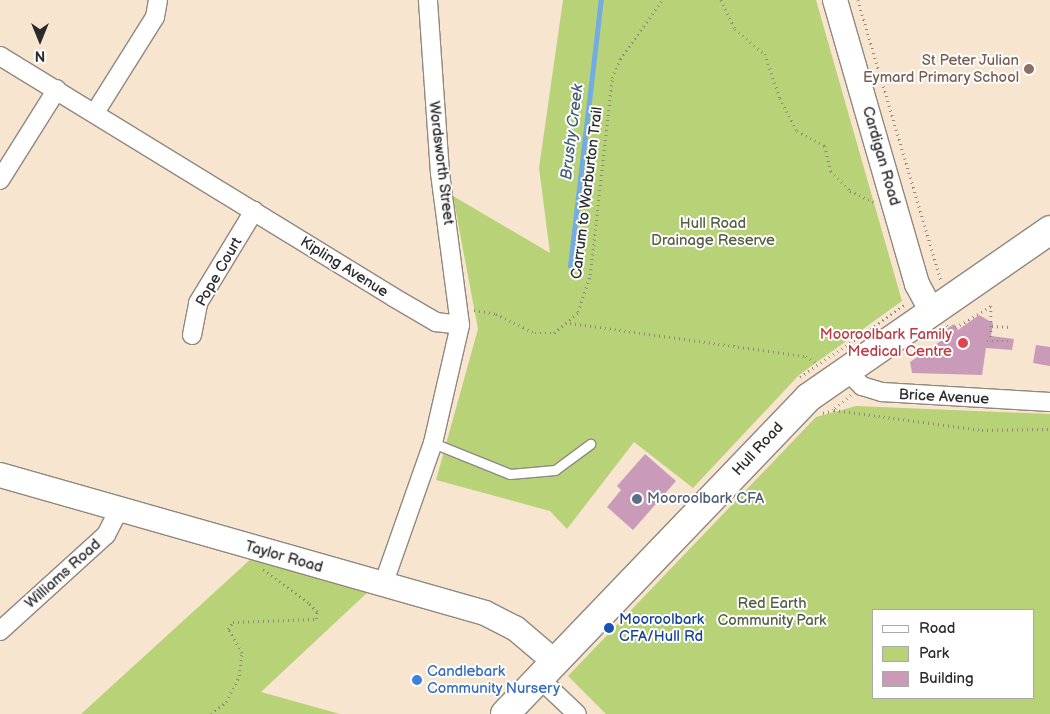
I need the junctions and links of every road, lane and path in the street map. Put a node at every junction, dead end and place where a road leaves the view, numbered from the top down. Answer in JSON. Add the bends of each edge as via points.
{"nodes":[{"id":1,"x":158,"y":0,"type":"edge"},
{"id":2,"x":428,"y":0,"type":"edge"},
{"id":3,"x":662,"y":0,"type":"edge"},
{"id":4,"x":721,"y":0,"type":"edge"},
{"id":5,"x":835,"y":0,"type":"edge"},
{"id":6,"x":858,"y":0,"type":"edge"},
{"id":7,"x":0,"y":56,"type":"edge"},
{"id":8,"x":57,"y":89,"type":"junction"},
{"id":9,"x":96,"y":111,"type":"junction"},
{"id":10,"x":0,"y":180,"type":"edge"},
{"id":11,"x":876,"y":203,"type":"dead end"},
{"id":12,"x":254,"y":212,"type":"junction"},
{"id":13,"x":1050,"y":230,"type":"edge"},
{"id":14,"x":941,"y":280,"type":"dead end"},
{"id":15,"x":939,"y":317,"type":"junction"},
{"id":16,"x":460,"y":318,"type":"junction"},
{"id":17,"x":570,"y":324,"type":"junction"},
{"id":18,"x":992,"y":326,"type":"junction"},
{"id":19,"x":1012,"y":327,"type":"dead end"},
{"id":20,"x":951,"y":330,"type":"junction"},
{"id":21,"x":192,"y":335,"type":"dead end"},
{"id":22,"x":955,"y":336,"type":"dead end"},
{"id":23,"x":1011,"y":340,"type":"dead end"},
{"id":24,"x":816,"y":363,"type":"dead end"},
{"id":25,"x":846,"y":370,"type":"junction"},
{"id":26,"x":843,"y":402,"type":"dead end"},
{"id":27,"x":1050,"y":402,"type":"edge"},
{"id":28,"x":1050,"y":429,"type":"edge"},
{"id":29,"x":432,"y":443,"type":"junction"},
{"id":30,"x":590,"y":444,"type":"dead end"},
{"id":31,"x":0,"y":475,"type":"edge"},
{"id":32,"x":119,"y":510,"type":"junction"},
{"id":33,"x":265,"y":565,"type":"dead end"},
{"id":34,"x":383,"y":585,"type":"junction"},
{"id":35,"x":0,"y":631,"type":"edge"},
{"id":36,"x":547,"y":670,"type":"junction"},
{"id":37,"x":211,"y":714,"type":"edge"},
{"id":38,"x":505,"y":714,"type":"edge"},
{"id":39,"x":576,"y":714,"type":"edge"}],
"edges":[{"from":1,"to":9,"type":"street","via":[[154,17]]},
{"from":2,"to":16,"type":"street","name":"Wordsworth Street","via":[[440,173]]},
{"from":3,"to":17,"type":"path","name":"Carrum to Warburton Trail","via":[[620,59],[612,78],[590,275],[584,299]]},
{"from":4,"to":11,"type":"path","via":[[735,29],[766,54],[780,98],[797,131],[825,146],[831,171],[850,192]]},
{"from":5,"to":15,"type":"street","name":"Cardigan Road","via":[[917,284]]},
{"from":6,"to":14,"type":"path"},
{"from":7,"to":8,"type":"street","name":"Kipling Avenue"},
{"from":8,"to":9,"type":"street","name":"Kipling Avenue"},
{"from":8,"to":10,"type":"street"},
{"from":9,"to":12,"type":"street","name":"Kipling Avenue"},
{"from":12,"to":16,"type":"street","name":"Kipling Avenue","via":[[436,322]]},
{"from":12,"to":21,"type":"street","name":"Pope Court","via":[[198,303]]},
{"from":13,"to":15,"type":"main road","name":"Hull Road"},
{"from":15,"to":20,"type":"path"},
{"from":15,"to":25,"type":"main road","name":"Hull Road"},
{"from":16,"to":17,"type":"path","via":[[481,310],[535,333],[554,333]]},
{"from":16,"to":29,"type":"street"},
{"from":17,"to":24,"type":"path","via":[[806,356]]},
{"from":18,"to":19,"type":"path"},
{"from":18,"to":20,"type":"path","via":[[994,308],[988,306]]},
{"from":18,"to":23,"type":"path","via":[[989,340]]},
{"from":20,"to":22,"type":"path"},
{"from":25,"to":27,"type":"street","name":"Brice Avenue","via":[[862,386],[889,394]]},
{"from":25,"to":36,"type":"main road","name":"Hull Road","via":[[793,412]]},
{"from":26,"to":28,"type":"path","via":[[834,410],[982,430]]},
{"from":29,"to":30,"type":"lane","via":[[510,474],[555,470]]},
{"from":29,"to":34,"type":"street"},
{"from":31,"to":32,"type":"street","name":"Taylor Road"},
{"from":32,"to":34,"type":"street","name":"Taylor Road"},
{"from":32,"to":35,"type":"street","name":"Williams Road","via":[[106,535]]},
{"from":33,"to":37,"type":"path","via":[[258,566],[264,574],[308,603],[316,612],[316,619],[233,622],[228,629],[242,653],[239,676],[226,702]]},
{"from":34,"to":36,"type":"street","name":"Taylor Road","via":[[485,613],[515,628]]},
{"from":36,"to":38,"type":"main road","name":"Hull Road"},
{"from":36,"to":39,"type":"street"}]}
